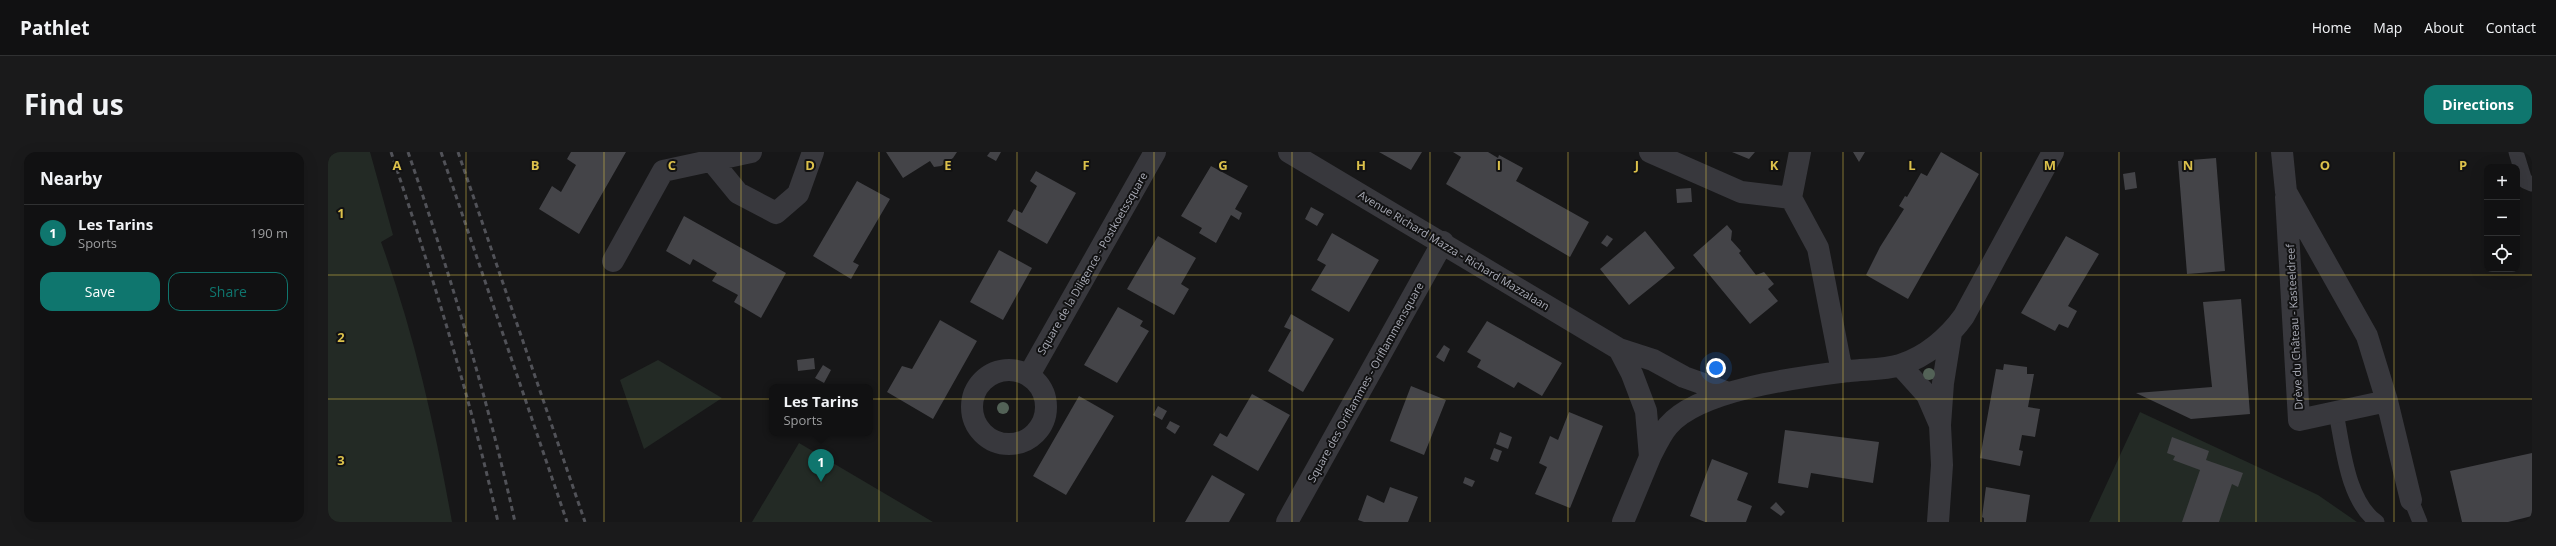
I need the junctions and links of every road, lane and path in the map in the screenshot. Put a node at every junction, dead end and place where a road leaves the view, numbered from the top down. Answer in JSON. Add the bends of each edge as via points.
{"nodes":[{"id":1,"x":751,"y":152,"type":"edge"},
{"id":2,"x":813,"y":152,"type":"edge"},
{"id":3,"x":1155,"y":152,"type":"edge"},
{"id":4,"x":1290,"y":152,"type":"edge"},
{"id":5,"x":1650,"y":152,"type":"edge"},
{"id":6,"x":1800,"y":152,"type":"edge"},
{"id":7,"x":2053,"y":152,"type":"edge"},
{"id":8,"x":2282,"y":152,"type":"edge"},
{"id":9,"x":2516,"y":152,"type":"edge"},
{"id":10,"x":711,"y":160,"type":"junction"},
{"id":11,"x":2532,"y":184,"type":"edge"},
{"id":12,"x":2286,"y":192,"type":"junction"},
{"id":13,"x":1791,"y":198,"type":"junction"},
{"id":14,"x":1443,"y":242,"type":"junction"},
{"id":15,"x":614,"y":262,"type":"dead end"},
{"id":16,"x":1952,"y":333,"type":"junction"},
{"id":17,"x":1619,"y":349,"type":"junction"},
{"id":18,"x":1900,"y":365,"type":"junction"},
{"id":19,"x":1842,"y":372,"type":"junction"},
{"id":20,"x":1029,"y":375,"type":"dead end"},
{"id":21,"x":1726,"y":392,"type":"junction"},
{"id":22,"x":2387,"y":401,"type":"junction"},
{"id":23,"x":2336,"y":412,"type":"junction"},
{"id":24,"x":1940,"y":425,"type":"junction"},
{"id":25,"x":1650,"y":457,"type":"junction"},
{"id":26,"x":2411,"y":500,"type":"joint"},
{"id":27,"x":1287,"y":522,"type":"edge"},
{"id":28,"x":1623,"y":522,"type":"edge"},
{"id":29,"x":1938,"y":522,"type":"edge"},
{"id":30,"x":2377,"y":522,"type":"edge"},
{"id":31,"x":2420,"y":522,"type":"edge"}],
"edges":[{"from":1,"to":10,"type":"street"},
{"from":2,"to":10,"type":"street","via":[[798,194],[776,213],[738,193]]},
{"from":3,"to":20,"type":"street","name":"Square de la Diligence - Postkoetssquare"},
{"from":4,"to":14,"type":"street","name":"Avenue Richard Mazza - Richard Mazzalaan"},
{"from":5,"to":13,"type":"street","via":[[1741,192]]},
{"from":6,"to":13,"type":"street"},
{"from":7,"to":16,"type":"street","via":[[1964,316]]},
{"from":8,"to":12,"type":"street","name":"Drève du Château - Kasteeldreef"},
{"from":9,"to":11,"type":"lane","via":[[2525,181]]},
{"from":10,"to":15,"type":"street","via":[[663,171]]},
{"from":12,"to":22,"type":"street","name":"Drève du Château - Kasteeldreef","via":[[2367,336]]},
{"from":12,"to":23,"type":"street","name":"Drève du Château - Kasteeldreef","via":[[2299,420]]},
{"from":13,"to":19,"type":"street","via":[[1818,248]]},
{"from":14,"to":17,"type":"street","name":"Avenue Richard Mazza - Richard Mazzalaan"},
{"from":14,"to":27,"type":"street","name":"Square des Oriflammes - Oriflammensquare"},
{"from":16,"to":18,"type":"street","via":[[1924,354]]},
{"from":16,"to":24,"type":"street","via":[[1943,383]]},
{"from":17,"to":21,"type":"street","name":"Avenue Richard Mazza - Richard Mazzalaan","via":[[1653,360],[1684,377]]},
{"from":17,"to":25,"type":"street","via":[[1646,411]]},
{"from":18,"to":19,"type":"street"},
{"from":18,"to":24,"type":"street","via":[[1927,395]]},
{"from":19,"to":21,"type":"street"},
{"from":21,"to":25,"type":"street","via":[[1691,407],[1668,425]]},
{"from":22,"to":23,"type":"street","name":"Drève du Château - Kasteeldreef"},
{"from":22,"to":26,"type":"street","name":"Drève du Château - Kasteeldreef"},
{"from":23,"to":30,"type":"lane","via":[[2354,491],[2370,517]]},
{"from":24,"to":29,"type":"street","via":[[1942,465]]},
{"from":25,"to":28,"type":"street"},
{"from":26,"to":31,"type":"lane"}]}
